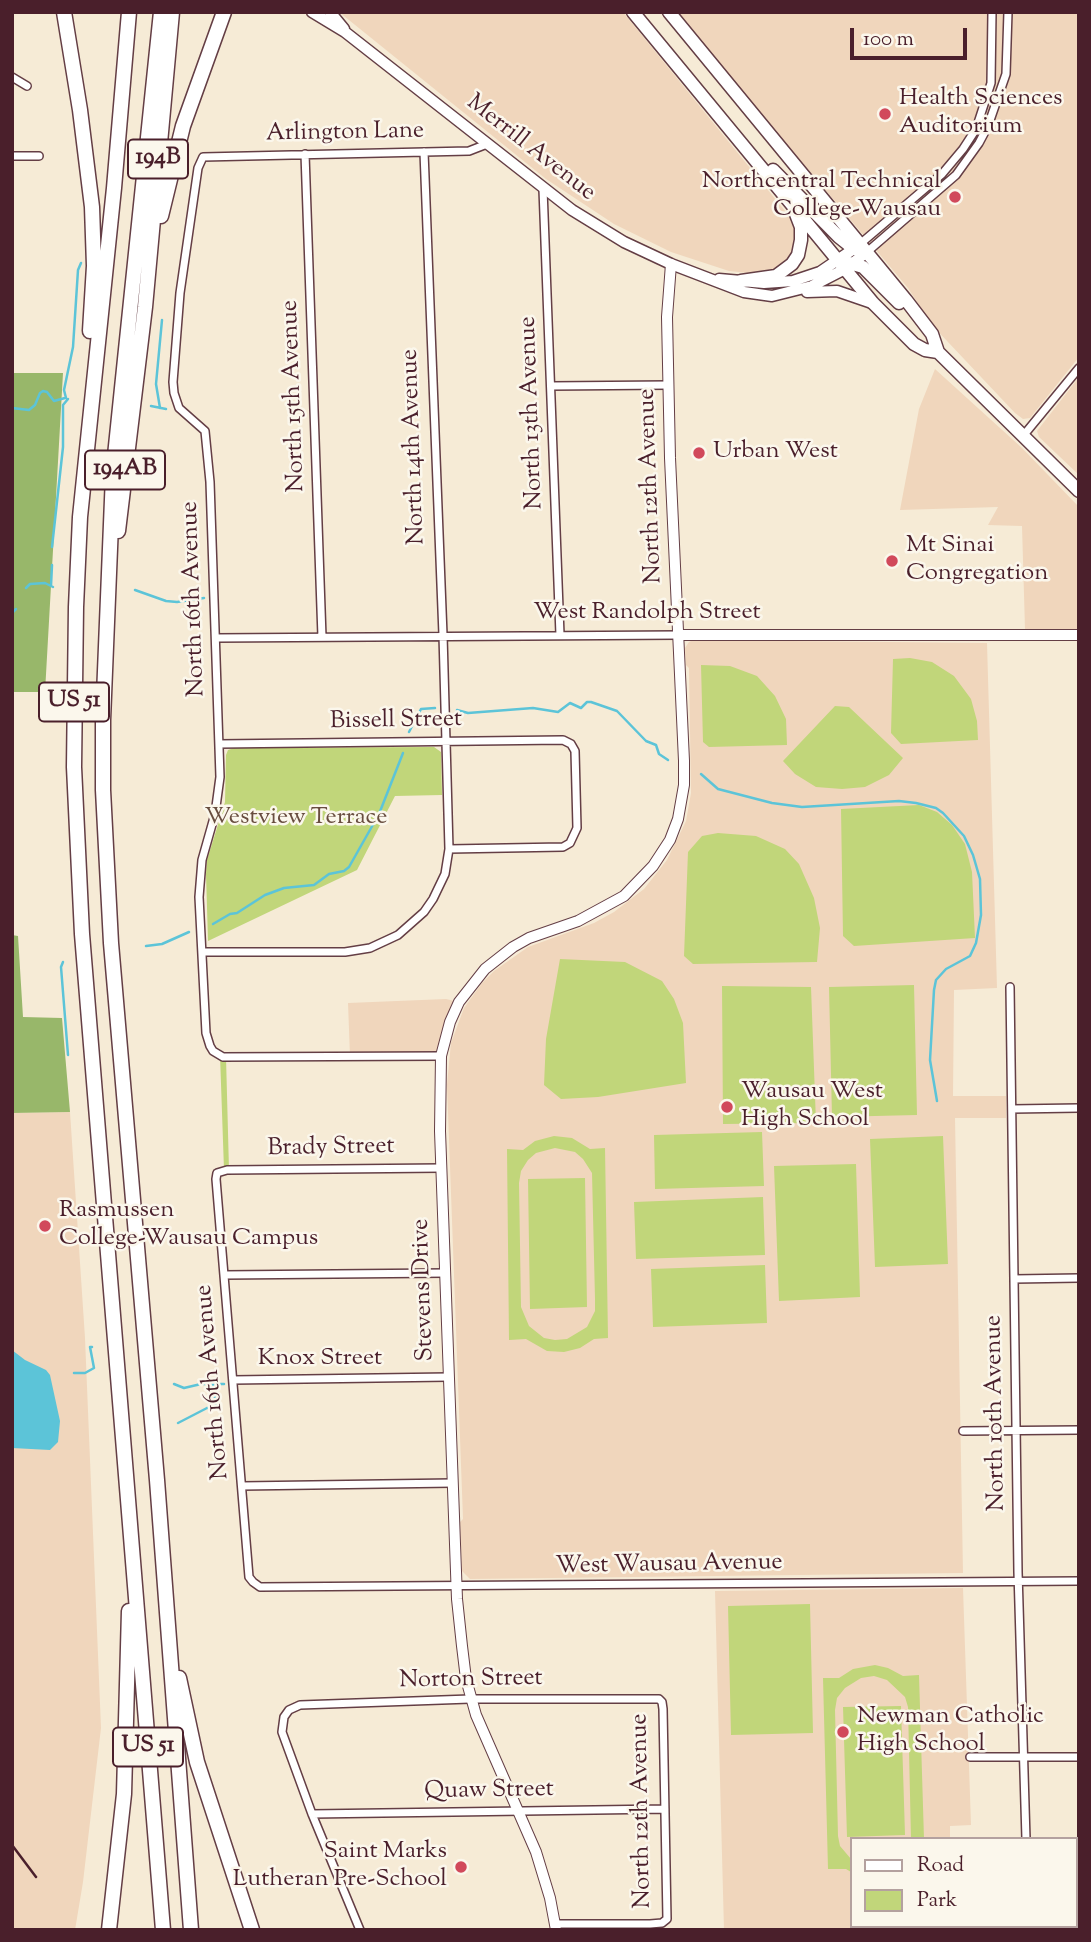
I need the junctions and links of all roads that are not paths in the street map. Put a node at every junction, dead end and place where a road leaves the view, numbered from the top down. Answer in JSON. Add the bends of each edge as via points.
{"nodes":[{"id":1,"x":64,"y":12,"type":"edge"},
{"id":2,"x":129,"y":12,"type":"edge"},
{"id":3,"x":161,"y":12,"type":"edge"},
{"id":4,"x":172,"y":12,"type":"edge"},
{"id":5,"x":224,"y":12,"type":"edge"},
{"id":6,"x":312,"y":12,"type":"edge"},
{"id":7,"x":330,"y":12,"type":"edge"},
{"id":8,"x":633,"y":12,"type":"edge"},
{"id":9,"x":669,"y":12,"type":"edge"},
{"id":10,"x":992,"y":12,"type":"edge"},
{"id":11,"x":1008,"y":12,"type":"edge"},
{"id":12,"x":345,"y":32,"type":"junction"},
{"id":13,"x":12,"y":77,"type":"edge"},
{"id":14,"x":27,"y":86,"type":"dead end"},
{"id":15,"x":487,"y":144,"type":"junction"},
{"id":16,"x":748,"y":151,"type":"junction"},
{"id":17,"x":424,"y":152,"type":"junction"},
{"id":18,"x":306,"y":154,"type":"junction"},
{"id":19,"x":12,"y":156,"type":"edge"},
{"id":20,"x":39,"y":156,"type":"dead end"},
{"id":21,"x":203,"y":157,"type":"joint"},
{"id":22,"x":543,"y":189,"type":"junction"},
{"id":23,"x":792,"y":204,"type":"junction"},
{"id":24,"x":860,"y":248,"type":"junction"},
{"id":25,"x":671,"y":264,"type":"junction"},
{"id":26,"x":846,"y":264,"type":"junction"},
{"id":27,"x":702,"y":277,"type":"junction"},
{"id":28,"x":741,"y":281,"type":"junction"},
{"id":29,"x":786,"y":294,"type":"junction"},
{"id":30,"x":873,"y":303,"type":"junction"},
{"id":31,"x":145,"y":307,"type":"junction"},
{"id":32,"x":930,"y":331,"type":"junction"},
{"id":33,"x":937,"y":352,"type":"junction"},
{"id":34,"x":1079,"y":368,"type":"edge"},
{"id":35,"x":669,"y":384,"type":"junction"},
{"id":36,"x":551,"y":386,"type":"junction"},
{"id":37,"x":1023,"y":436,"type":"junction"},
{"id":38,"x":1079,"y":491,"type":"edge"},
{"id":39,"x":80,"y":517,"type":"junction"},
{"id":40,"x":106,"y":633,"type":"junction"},
{"id":41,"x":443,"y":635,"type":"junction"},
{"id":42,"x":560,"y":635,"type":"junction"},
{"id":43,"x":679,"y":635,"type":"junction"},
{"id":44,"x":1079,"y":635,"type":"edge"},
{"id":45,"x":322,"y":637,"type":"junction"},
{"id":46,"x":216,"y":638,"type":"junction"},
{"id":47,"x":445,"y":740,"type":"junction"},
{"id":48,"x":219,"y":744,"type":"junction"},
{"id":49,"x":684,"y":748,"type":"joint"},
{"id":50,"x":449,"y":849,"type":"junction"},
{"id":51,"x":202,"y":952,"type":"junction"},
{"id":52,"x":1010,"y":987,"type":"dead end"},
{"id":53,"x":441,"y":1056,"type":"junction"},
{"id":54,"x":1079,"y":1108,"type":"edge"},
{"id":55,"x":1013,"y":1109,"type":"junction"},
{"id":56,"x":442,"y":1168,"type":"junction"},
{"id":57,"x":220,"y":1170,"type":"joint"},
{"id":58,"x":446,"y":1273,"type":"junction"},
{"id":59,"x":224,"y":1275,"type":"junction"},
{"id":60,"x":1079,"y":1278,"type":"edge"},
{"id":61,"x":1014,"y":1279,"type":"junction"},
{"id":62,"x":449,"y":1377,"type":"junction"},
{"id":63,"x":233,"y":1380,"type":"junction"},
{"id":64,"x":1017,"y":1430,"type":"junction"},
{"id":65,"x":1079,"y":1430,"type":"edge"},
{"id":66,"x":963,"y":1431,"type":"dead end"},
{"id":67,"x":453,"y":1482,"type":"junction"},
{"id":68,"x":242,"y":1486,"type":"junction"},
{"id":69,"x":132,"y":1564,"type":"junction"},
{"id":70,"x":164,"y":1569,"type":"junction"},
{"id":71,"x":1019,"y":1581,"type":"junction"},
{"id":72,"x":1079,"y":1581,"type":"edge"},
{"id":73,"x":260,"y":1587,"type":"joint"},
{"id":74,"x":457,"y":1587,"type":"junction"},
{"id":75,"x":470,"y":1699,"type":"junction"},
{"id":76,"x":660,"y":1700,"type":"joint"},
{"id":77,"x":970,"y":1756,"type":"dead end"},
{"id":78,"x":1079,"y":1756,"type":"edge"},
{"id":79,"x":1024,"y":1757,"type":"junction"},
{"id":80,"x":665,"y":1809,"type":"junction"},
{"id":81,"x":518,"y":1810,"type":"junction"},
{"id":82,"x":312,"y":1814,"type":"junction"},
{"id":83,"x":1026,"y":1837,"type":"edge"},
{"id":84,"x":556,"y":1927,"type":"edge"},
{"id":85,"x":109,"y":1930,"type":"edge"},
{"id":86,"x":163,"y":1930,"type":"edge"},
{"id":87,"x":191,"y":1930,"type":"edge"},
{"id":88,"x":252,"y":1930,"type":"edge"},
{"id":89,"x":360,"y":1930,"type":"edge"}],
"edges":[{"from":1,"to":39,"type":"highway","number":"US 51","via":[[93,240]]},
{"from":2,"to":39,"type":"highway","number":"US 51"},
{"from":3,"to":40,"type":"highway","number":"US 51","via":[[113,475]]},
{"from":4,"to":31,"type":"highway","number":"194B"},
{"from":5,"to":31,"type":"highway","via":[[172,165]]},
{"from":6,"to":12,"type":"main road","name":"Merrill Avenue"},
{"from":7,"to":12,"type":"main road","name":"Merrill Avenue"},
{"from":8,"to":16,"type":"main road"},
{"from":9,"to":24,"type":"main road"},
{"from":10,"to":24,"type":"street","via":[[991,85],[976,129],[942,174]]},
{"from":11,"to":24,"type":"street","via":[[1006,74],[979,143],[956,175]]},
{"from":12,"to":15,"type":"main road","name":"Merrill Avenue"},
{"from":13,"to":14,"type":"street"},
{"from":15,"to":17,"type":"street","name":"Arlington Lane","via":[[469,151]]},
{"from":15,"to":22,"type":"main road","name":"Merrill Avenue"},
{"from":16,"to":23,"type":"main road"},
{"from":16,"to":24,"type":"main road"},
{"from":17,"to":18,"type":"street","name":"Arlington Lane"},
{"from":17,"to":41,"type":"street","name":"North 14th Avenue"},
{"from":18,"to":21,"type":"street","name":"Arlington Lane"},
{"from":18,"to":45,"type":"street","name":"North 15th Avenue"},
{"from":19,"to":20,"type":"street"},
{"from":21,"to":46,"type":"street","name":"North 16th Avenue","via":[[180,293],[173,382],[179,408],[207,437]]},
{"from":22,"to":25,"type":"main road","name":"Merrill Avenue","via":[[606,232]]},
{"from":22,"to":36,"type":"street","name":"North 13th Avenue"},
{"from":23,"to":26,"type":"main road"},
{"from":23,"to":28,"type":"main road","via":[[801,231],[796,259],[776,276]]},
{"from":24,"to":26,"type":"main road","name":"Merrill Avenue"},
{"from":24,"to":32,"type":"main road"},
{"from":25,"to":27,"type":"main road","name":"Merrill Avenue"},
{"from":25,"to":35,"type":"street","name":"North 12th Avenue"},
{"from":26,"to":28,"type":"main road","name":"Merrill Avenue","via":[[793,281]]},
{"from":26,"to":29,"type":"main road","name":"Merrill Avenue","via":[[812,286]]},
{"from":26,"to":30,"type":"main road"},
{"from":26,"to":32,"type":"main road","via":[[865,268]]},
{"from":27,"to":28,"type":"main road","name":"Merrill Avenue"},
{"from":27,"to":29,"type":"main road","name":"Merrill Avenue","via":[[751,294]]},
{"from":29,"to":30,"type":"main road","via":[[834,290]]},
{"from":30,"to":33,"type":"main road","via":[[914,344]]},
{"from":31,"to":40,"type":"highway","number":"194AB"},
{"from":32,"to":33,"type":"main road"},
{"from":33,"to":37,"type":"main road"},
{"from":34,"to":37,"type":"street"},
{"from":35,"to":36,"type":"street"},
{"from":35,"to":43,"type":"street","name":"North 12th Avenue"},
{"from":36,"to":42,"type":"street","name":"North 13th Avenue"},
{"from":37,"to":38,"type":"main road"},
{"from":39,"to":69,"type":"highway","number":"US 51","via":[[74,675],[78,877]]},
{"from":40,"to":70,"type":"highway","number":"US 51","via":[[103,770],[108,908]]},
{"from":41,"to":42,"type":"street","name":"West Randolph Street"},
{"from":41,"to":45,"type":"street","name":"West Randolph Street"},
{"from":41,"to":47,"type":"street","name":"North 14th Avenue"},
{"from":42,"to":43,"type":"street","name":"West Randolph Street"},
{"from":43,"to":44,"type":"street","name":"West Randolph Street"},
{"from":43,"to":49,"type":"street","name":"North 12th Avenue"},
{"from":45,"to":46,"type":"street","name":"West Randolph Street"},
{"from":46,"to":48,"type":"street","name":"North 16th Avenue"},
{"from":47,"to":48,"type":"street","name":"Bissell Street"},
{"from":47,"to":50,"type":"street","name":"North 14th Avenue"},
{"from":47,"to":50,"type":"street","name":"Bissell Street","via":[[563,740],[575,751],[577,828],[570,843],[563,847]]},
{"from":48,"to":51,"type":"street","name":"North 16th Avenue","via":[[217,802],[200,880]]},
{"from":49,"to":53,"type":"street","name":"Stevens Drive","via":[[678,819],[647,874],[604,909],[529,939],[496,958],[459,1002]]},
{"from":50,"to":51,"type":"street","name":"North 14th Avenue","via":[[444,874],[428,906],[407,928],[383,943],[345,952]]},
{"from":51,"to":53,"type":"street","name":"North 16th Avenue","via":[[206,1032],[213,1051],[223,1056]]},
{"from":52,"to":55,"type":"street","name":"North 10th Avenue"},
{"from":53,"to":56,"type":"street","name":"Stevens Drive"},
{"from":54,"to":55,"type":"street"},
{"from":55,"to":61,"type":"street","name":"North 10th Avenue"},
{"from":56,"to":57,"type":"street","name":"Brady Street"},
{"from":56,"to":58,"type":"street","name":"Stevens Drive"},
{"from":57,"to":59,"type":"street","name":"North 16th Avenue","via":[[216,1179]]},
{"from":58,"to":59,"type":"street"},
{"from":58,"to":62,"type":"street","name":"Stevens Drive"},
{"from":59,"to":63,"type":"street","name":"North 16th Avenue"},
{"from":60,"to":61,"type":"street"},
{"from":61,"to":64,"type":"street","name":"North 10th Avenue"},
{"from":62,"to":63,"type":"street","name":"Knox Street"},
{"from":62,"to":67,"type":"street","name":"Stevens Drive"},
{"from":63,"to":68,"type":"street","name":"North 16th Avenue"},
{"from":64,"to":65,"type":"street"},
{"from":64,"to":66,"type":"street"},
{"from":64,"to":71,"type":"street","name":"North 10th Avenue"},
{"from":67,"to":68,"type":"street"},
{"from":67,"to":74,"type":"street","name":"Stevens Drive"},
{"from":68,"to":73,"type":"street","name":"North 16th Avenue","via":[[249,1577]]},
{"from":69,"to":85,"type":"highway","via":[[124,1794]]},
{"from":69,"to":86,"type":"highway","number":"US 51"},
{"from":70,"to":87,"type":"highway","number":"US 51"},
{"from":70,"to":88,"type":"highway","via":[[191,1742]]},
{"from":71,"to":72,"type":"street","name":"West Wausau Avenue"},
{"from":71,"to":74,"type":"street","name":"West Wausau Avenue"},
{"from":71,"to":79,"type":"street","name":"North 10th Avenue"},
{"from":73,"to":74,"type":"street","name":"West Wausau Avenue"},
{"from":74,"to":75,"type":"street","name":"Stevens Drive"},
{"from":75,"to":76,"type":"street","name":"Norton Street"},
{"from":75,"to":81,"type":"street","name":"Stevens Drive"},
{"from":75,"to":82,"type":"street","name":"Norton Street","via":[[293,1707],[285,1714],[282,1732]]},
{"from":76,"to":80,"type":"street","name":"North 12th Avenue"},
{"from":77,"to":79,"type":"street"},
{"from":78,"to":79,"type":"street"},
{"from":79,"to":83,"type":"street","name":"North 10th Avenue"},
{"from":80,"to":81,"type":"street","name":"Quaw Street"},
{"from":80,"to":84,"type":"street","name":"North 12th Avenue","via":[[668,1914],[664,1922]]},
{"from":81,"to":82,"type":"street","name":"Quaw Street"},
{"from":81,"to":84,"type":"street","name":"Stevens Drive","via":[[544,1875]]},
{"from":82,"to":89,"type":"street"}]}
